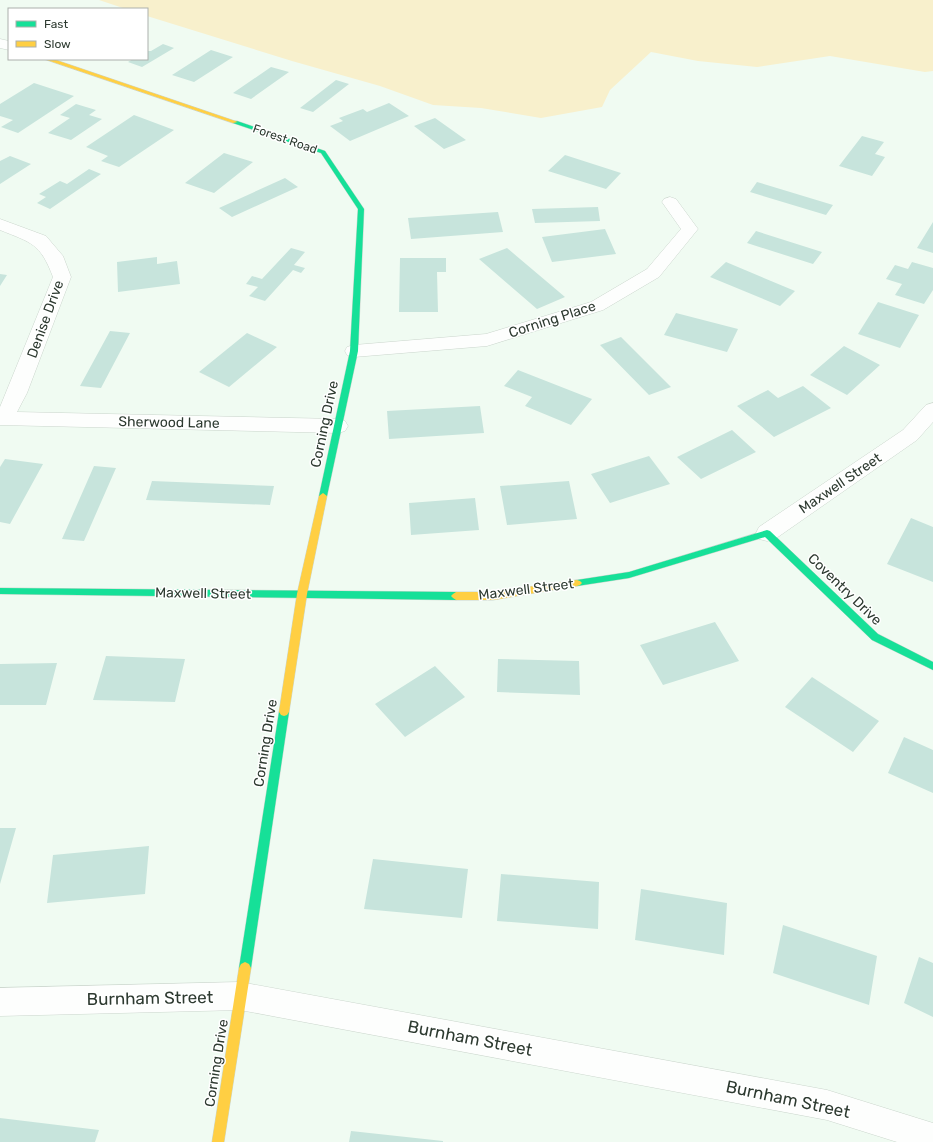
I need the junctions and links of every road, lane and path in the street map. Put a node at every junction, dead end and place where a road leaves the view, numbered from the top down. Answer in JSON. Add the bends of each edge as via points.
{"nodes":[{"id":1,"x":50,"y":60,"type":"edge"},
{"id":2,"x":670,"y":202,"type":"dead end"},
{"id":3,"x":0,"y":224,"type":"edge"},
{"id":4,"x":354,"y":351,"type":"junction"},
{"id":5,"x":933,"y":410,"type":"edge"},
{"id":6,"x":2,"y":418,"type":"edge"},
{"id":7,"x":338,"y":426,"type":"junction"},
{"id":8,"x":767,"y":533,"type":"junction"},
{"id":9,"x":0,"y":591,"type":"edge"},
{"id":10,"x":302,"y":594,"type":"junction"},
{"id":11,"x":933,"y":666,"type":"edge"},
{"id":12,"x":240,"y":996,"type":"junction"},
{"id":13,"x":0,"y":1002,"type":"edge"},
{"id":14,"x":933,"y":1138,"type":"edge"},
{"id":15,"x":218,"y":1142,"type":"edge"}],
"edges":[{"from":1,"to":4,"type":"street","name":"Forest Road","via":[[323,152],[361,209]]},
{"from":2,"to":4,"type":"street","name":"Corning Place","via":[[690,229],[653,273],[597,306],[487,340]]},
{"from":3,"to":6,"type":"street","name":"Denise Drive","via":[[40,240],[54,256],[62,277],[17,393]]},
{"from":4,"to":7,"type":"street","name":"Corning Drive"},
{"from":5,"to":8,"type":"street","name":"Maxwell Street","via":[[910,435]]},
{"from":6,"to":7,"type":"street","name":"Sherwood Lane"},
{"from":7,"to":10,"type":"street","name":"Corning Drive"},
{"from":8,"to":10,"type":"street","name":"Maxwell Street","via":[[629,575],[493,596]]},
{"from":8,"to":11,"type":"street","name":"Coventry Drive","via":[[874,637]]},
{"from":9,"to":10,"type":"street","name":"Maxwell Street"},
{"from":10,"to":12,"type":"street","name":"Corning Drive"},
{"from":12,"to":13,"type":"street","name":"Burnham Street"},
{"from":12,"to":14,"type":"street","name":"Burnham Street","via":[[827,1104]]},
{"from":12,"to":15,"type":"street","name":"Corning Drive"}]}
